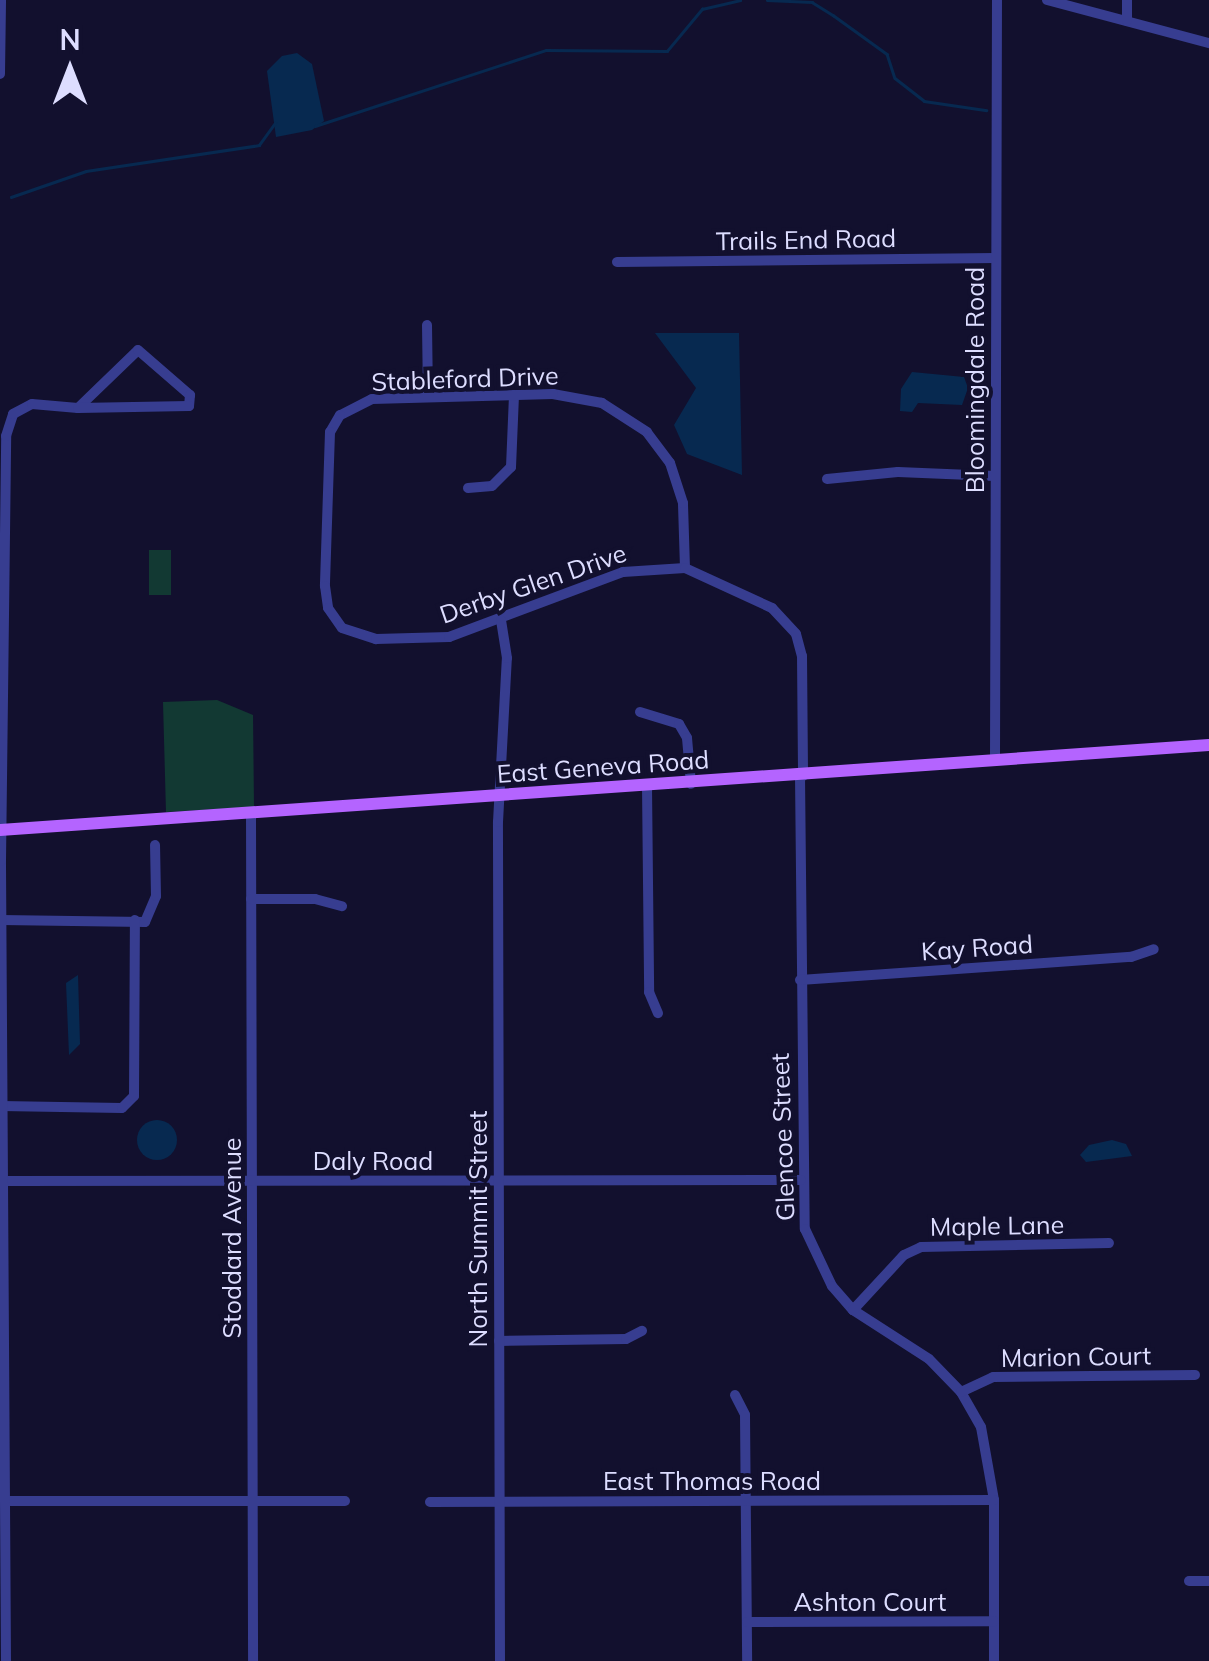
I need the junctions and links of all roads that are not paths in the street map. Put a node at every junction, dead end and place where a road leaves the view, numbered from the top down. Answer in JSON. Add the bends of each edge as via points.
{"nodes":[{"id":1,"x":1,"y":0,"type":"edge"},
{"id":2,"x":997,"y":0,"type":"edge"},
{"id":3,"x":1047,"y":0,"type":"edge"},
{"id":4,"x":1127,"y":0,"type":"edge"},
{"id":5,"x":1127,"y":21,"type":"junction"},
{"id":6,"x":1209,"y":43,"type":"edge"},
{"id":7,"x":0,"y":74,"type":"edge"},
{"id":8,"x":996,"y":258,"type":"junction"},
{"id":9,"x":617,"y":262,"type":"dead end"},
{"id":10,"x":427,"y":324,"type":"dead end"},
{"id":11,"x":514,"y":395,"type":"junction"},
{"id":12,"x":428,"y":397,"type":"junction"},
{"id":13,"x":78,"y":408,"type":"junction"},
{"id":14,"x":994,"y":476,"type":"junction"},
{"id":15,"x":827,"y":479,"type":"dead end"},
{"id":16,"x":468,"y":488,"type":"dead end"},
{"id":17,"x":685,"y":568,"type":"junction"},
{"id":18,"x":787,"y":618,"type":"joint"},
{"id":19,"x":501,"y":620,"type":"junction"},
{"id":20,"x":342,"y":628,"type":"joint"},
{"id":21,"x":640,"y":712,"type":"dead end"},
{"id":22,"x":1209,"y":745,"type":"edge"},
{"id":23,"x":995,"y":761,"type":"junction"},
{"id":24,"x":801,"y":776,"type":"junction"},
{"id":25,"x":691,"y":784,"type":"junction"},
{"id":26,"x":648,"y":786,"type":"junction"},
{"id":27,"x":498,"y":797,"type":"junction"},
{"id":28,"x":251,"y":815,"type":"junction"},
{"id":29,"x":1,"y":830,"type":"edge"},
{"id":30,"x":156,"y":846,"type":"dead end"},
{"id":31,"x":252,"y":899,"type":"junction"},
{"id":32,"x":342,"y":906,"type":"dead end"},
{"id":33,"x":1,"y":920,"type":"edge"},
{"id":34,"x":135,"y":920,"type":"junction"},
{"id":35,"x":1154,"y":948,"type":"dead end"},
{"id":36,"x":800,"y":980,"type":"junction"},
{"id":37,"x":658,"y":1013,"type":"dead end"},
{"id":38,"x":2,"y":1106,"type":"edge"},
{"id":39,"x":498,"y":1180,"type":"junction"},
{"id":40,"x":801,"y":1180,"type":"junction"},
{"id":41,"x":5,"y":1181,"type":"junction"},
{"id":42,"x":252,"y":1181,"type":"junction"},
{"id":43,"x":1108,"y":1243,"type":"dead end"},
{"id":44,"x":853,"y":1310,"type":"junction"},
{"id":45,"x":642,"y":1331,"type":"dead end"},
{"id":46,"x":499,"y":1341,"type":"junction"},
{"id":47,"x":2,"y":1366,"type":"edge"},
{"id":48,"x":1195,"y":1376,"type":"dead end"},
{"id":49,"x":961,"y":1392,"type":"junction"},
{"id":50,"x":734,"y":1395,"type":"dead end"},
{"id":51,"x":994,"y":1500,"type":"junction"},
{"id":52,"x":6,"y":1501,"type":"junction"},
{"id":53,"x":344,"y":1501,"type":"dead end"},
{"id":54,"x":746,"y":1501,"type":"junction"},
{"id":55,"x":253,"y":1502,"type":"junction"},
{"id":56,"x":430,"y":1502,"type":"dead end"},
{"id":57,"x":499,"y":1502,"type":"junction"},
{"id":58,"x":3,"y":1527,"type":"edge"},
{"id":59,"x":1189,"y":1581,"type":"dead end"},
{"id":60,"x":1209,"y":1581,"type":"edge"},
{"id":61,"x":747,"y":1622,"type":"junction"},
{"id":62,"x":994,"y":1622,"type":"junction"},
{"id":63,"x":6,"y":1661,"type":"edge"},
{"id":64,"x":253,"y":1661,"type":"edge"},
{"id":65,"x":500,"y":1661,"type":"edge"},
{"id":66,"x":747,"y":1661,"type":"edge"},
{"id":67,"x":994,"y":1661,"type":"edge"}],
"edges":[{"from":1,"to":7,"type":"street"},
{"from":2,"to":8,"type":"street","name":"Bloomingdale Road"},
{"from":3,"to":5,"type":"street"},
{"from":4,"to":5,"type":"street"},
{"from":5,"to":6,"type":"street"},
{"from":8,"to":9,"type":"street","name":"Trails End Road"},
{"from":8,"to":14,"type":"street","name":"Bloomingdale Road"},
{"from":10,"to":12,"type":"street"},
{"from":11,"to":12,"type":"street","name":"Stableford Drive"},
{"from":11,"to":16,"type":"street","via":[[511,468],[492,486]]},
{"from":11,"to":17,"type":"street","name":"Stableford Drive","via":[[589,398],[648,432],[681,491]]},
{"from":12,"to":20,"type":"street","name":"Stableford Drive","via":[[360,402],[340,415],[328,440],[324,586]]},
{"from":13,"to":13,"type":"street","via":[[138,350],[190,395],[189,406]]},
{"from":13,"to":29,"type":"street","via":[[47,401],[13,414],[6,436]]},
{"from":14,"to":15,"type":"street","via":[[898,472]]},
{"from":14,"to":23,"type":"street","name":"Bloomingdale Road"},
{"from":17,"to":18,"type":"street","name":"Derby Glen Drive"},
{"from":17,"to":19,"type":"street","name":"Derby Glen Drive","via":[[623,572]]},
{"from":18,"to":24,"type":"street","name":"Glencoe Street","via":[[802,656]]},
{"from":19,"to":20,"type":"street","name":"Derby Glen Drive","via":[[439,638],[376,639]]},
{"from":19,"to":27,"type":"street","name":"North Summit Street","via":[[507,701]]},
{"from":21,"to":25,"type":"street","via":[[679,724],[687,738]]},
{"from":22,"to":23,"type":"main road","name":"East Geneva Road"},
{"from":23,"to":24,"type":"main road","name":"East Geneva Road"},
{"from":24,"to":25,"type":"main road","name":"East Geneva Road"},
{"from":24,"to":36,"type":"street","name":"Glencoe Street"},
{"from":25,"to":26,"type":"main road","name":"East Geneva Road"},
{"from":26,"to":27,"type":"main road","name":"East Geneva Road"},
{"from":26,"to":37,"type":"street","via":[[649,992]]},
{"from":27,"to":28,"type":"main road","name":"East Geneva Road"},
{"from":27,"to":39,"type":"street","name":"North Summit Street"},
{"from":28,"to":29,"type":"main road","name":"East Geneva Road"},
{"from":28,"to":31,"type":"street","name":"Stoddard Avenue"},
{"from":29,"to":33,"type":"street"},
{"from":30,"to":34,"type":"street","via":[[156,896],[144,922]]},
{"from":31,"to":32,"type":"street"},
{"from":31,"to":42,"type":"street","name":"Stoddard Avenue"},
{"from":33,"to":34,"type":"street"},
{"from":33,"to":38,"type":"street"},
{"from":34,"to":38,"type":"street","via":[[134,1096],[122,1108]]},
{"from":35,"to":36,"type":"street","name":"Kay Road","via":[[1130,957]]},
{"from":36,"to":40,"type":"street","name":"Glencoe Street"},
{"from":38,"to":41,"type":"street"},
{"from":39,"to":40,"type":"street","name":"Daly Road"},
{"from":39,"to":42,"type":"street","name":"Daly Road"},
{"from":39,"to":46,"type":"street","name":"North Summit Street"},
{"from":40,"to":44,"type":"street","name":"Glencoe Street","via":[[813,1253]]},
{"from":41,"to":42,"type":"street","name":"Daly Road"},
{"from":41,"to":47,"type":"street"},
{"from":42,"to":55,"type":"street","name":"Stoddard Avenue"},
{"from":43,"to":44,"type":"street","name":"Maple Lane","via":[[921,1247],[904,1255]]},
{"from":44,"to":49,"type":"street","name":"Glencoe Street","via":[[929,1359]]},
{"from":45,"to":46,"type":"street","via":[[626,1339]]},
{"from":46,"to":57,"type":"street","name":"North Summit Street"},
{"from":47,"to":52,"type":"street"},
{"from":48,"to":49,"type":"street","name":"Marion Court","via":[[992,1377]]},
{"from":49,"to":51,"type":"street","name":"Glencoe Street","via":[[988,1444]]},
{"from":50,"to":54,"type":"street","via":[[745,1415]]},
{"from":51,"to":54,"type":"street","name":"East Thomas Road"},
{"from":51,"to":62,"type":"street","name":"Glencoe Street"},
{"from":52,"to":55,"type":"street"},
{"from":52,"to":58,"type":"street"},
{"from":53,"to":55,"type":"street"},
{"from":54,"to":57,"type":"street","name":"East Thomas Road"},
{"from":54,"to":61,"type":"street"},
{"from":55,"to":64,"type":"street","name":"Stoddard Avenue"},
{"from":56,"to":57,"type":"street","name":"East Thomas Road"},
{"from":57,"to":65,"type":"street","name":"North Summit Street"},
{"from":58,"to":63,"type":"street"},
{"from":59,"to":60,"type":"street"},
{"from":61,"to":62,"type":"street","name":"Ashton Court"},
{"from":61,"to":66,"type":"street"},
{"from":62,"to":67,"type":"street","name":"Glencoe Street"}]}
